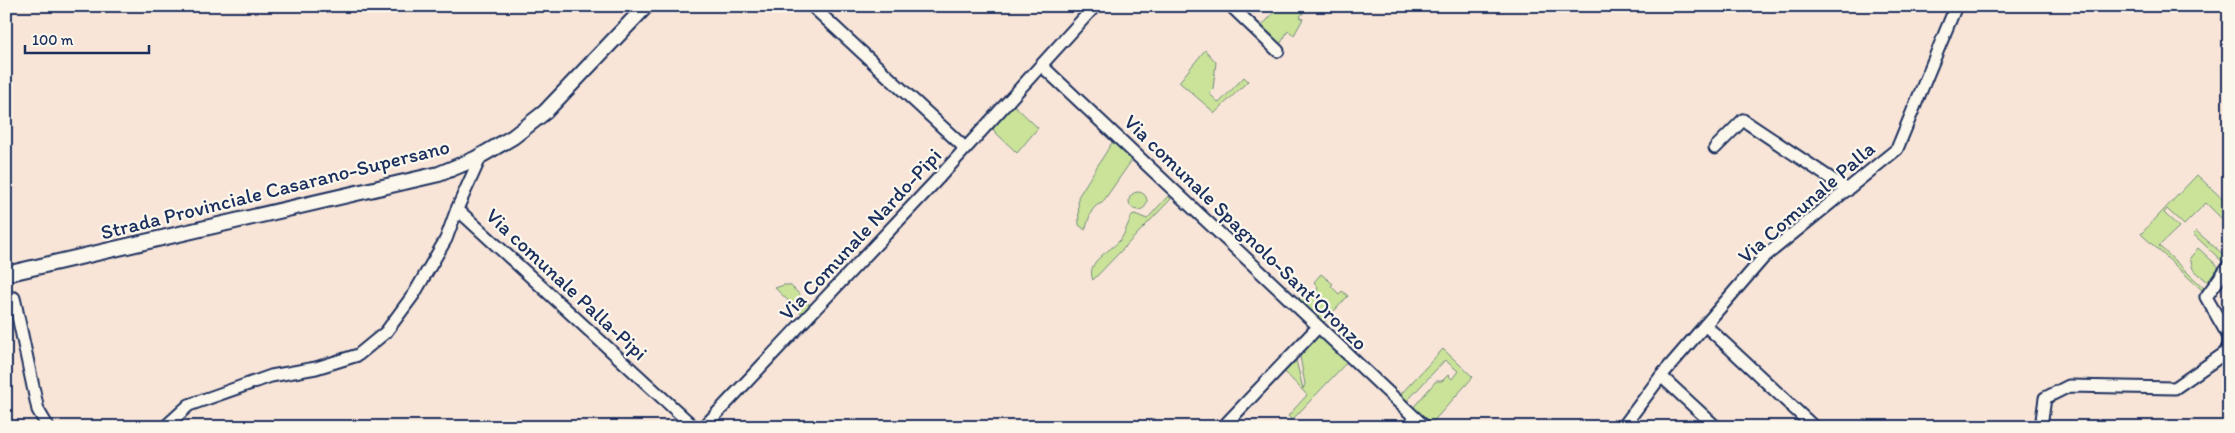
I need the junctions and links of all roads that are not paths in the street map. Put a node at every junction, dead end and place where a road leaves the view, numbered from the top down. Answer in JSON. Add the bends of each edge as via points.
{"nodes":[{"id":1,"x":646,"y":6,"type":"edge"},
{"id":2,"x":812,"y":6,"type":"edge"},
{"id":3,"x":1095,"y":6,"type":"edge"},
{"id":4,"x":1230,"y":6,"type":"edge"},
{"id":5,"x":1956,"y":6,"type":"edge"},
{"id":6,"x":1278,"y":52,"type":"dead end"},
{"id":7,"x":1041,"y":64,"type":"junction"},
{"id":8,"x":965,"y":148,"type":"junction"},
{"id":9,"x":1715,"y":148,"type":"dead end"},
{"id":10,"x":481,"y":156,"type":"junction"},
{"id":11,"x":1848,"y":190,"type":"junction"},
{"id":12,"x":457,"y":209,"type":"junction"},
{"id":13,"x":2229,"y":265,"type":"edge"},
{"id":14,"x":6,"y":274,"type":"edge"},
{"id":15,"x":6,"y":297,"type":"edge"},
{"id":16,"x":1705,"y":325,"type":"junction"},
{"id":17,"x":1318,"y":327,"type":"junction"},
{"id":18,"x":2229,"y":337,"type":"edge"},
{"id":19,"x":2229,"y":344,"type":"edge"},
{"id":20,"x":1662,"y":376,"type":"junction"},
{"id":21,"x":48,"y":427,"type":"edge"},
{"id":22,"x":165,"y":427,"type":"edge"},
{"id":23,"x":694,"y":427,"type":"edge"},
{"id":24,"x":704,"y":427,"type":"edge"},
{"id":25,"x":1223,"y":427,"type":"edge"},
{"id":26,"x":1425,"y":427,"type":"edge"},
{"id":27,"x":1623,"y":427,"type":"edge"},
{"id":28,"x":1716,"y":427,"type":"edge"},
{"id":29,"x":1814,"y":427,"type":"edge"},
{"id":30,"x":2041,"y":427,"type":"edge"}],
"edges":[{"from":1,"to":10,"type":"main road","name":"Strada Provinciale Casarano-Supersano","via":[[545,112]]},
{"from":2,"to":8,"type":"street"},
{"from":3,"to":7,"type":"street","name":"Via Comunale Nardo-Pipi"},
{"from":4,"to":6,"type":"street"},
{"from":5,"to":11,"type":"street","name":"Via Comunale Palla","via":[[1897,149]]},
{"from":7,"to":8,"type":"street","name":"Via Comunale Nardo-Pipi"},
{"from":7,"to":17,"type":"street","name":"Via comunale Spagnolo-Sant'Oronzo"},
{"from":8,"to":24,"type":"street","name":"Via Comunale Nardo-Pipi"},
{"from":9,"to":11,"type":"street","via":[[1743,120]]},
{"from":10,"to":12,"type":"street","name":"Via comunale Palla-Pipi"},
{"from":10,"to":14,"type":"main road","name":"Strada Provinciale Casarano-Supersano","via":[[439,174]]},
{"from":11,"to":16,"type":"street","name":"Via Comunale Palla","via":[[1764,257]]},
{"from":12,"to":22,"type":"street","via":[[446,239],[414,294],[386,332],[358,355],[316,368],[271,376],[190,405]]},
{"from":12,"to":23,"type":"street","name":"Via comunale Palla-Pipi"},
{"from":13,"to":18,"type":"street","via":[[2206,297]]},
{"from":15,"to":21,"type":"street","via":[[14,298],[38,410]]},
{"from":16,"to":20,"type":"street","name":"Via Comunale Palla"},
{"from":16,"to":29,"type":"street"},
{"from":17,"to":25,"type":"street"},
{"from":17,"to":26,"type":"street","name":"Via comunale Spagnolo-Sant'Oronzo"},
{"from":19,"to":30,"type":"street","via":[[2224,353],[2175,388],[2069,386],[2046,398]]},
{"from":20,"to":27,"type":"street","name":"Via Comunale Palla"},
{"from":20,"to":28,"type":"street"}]}
